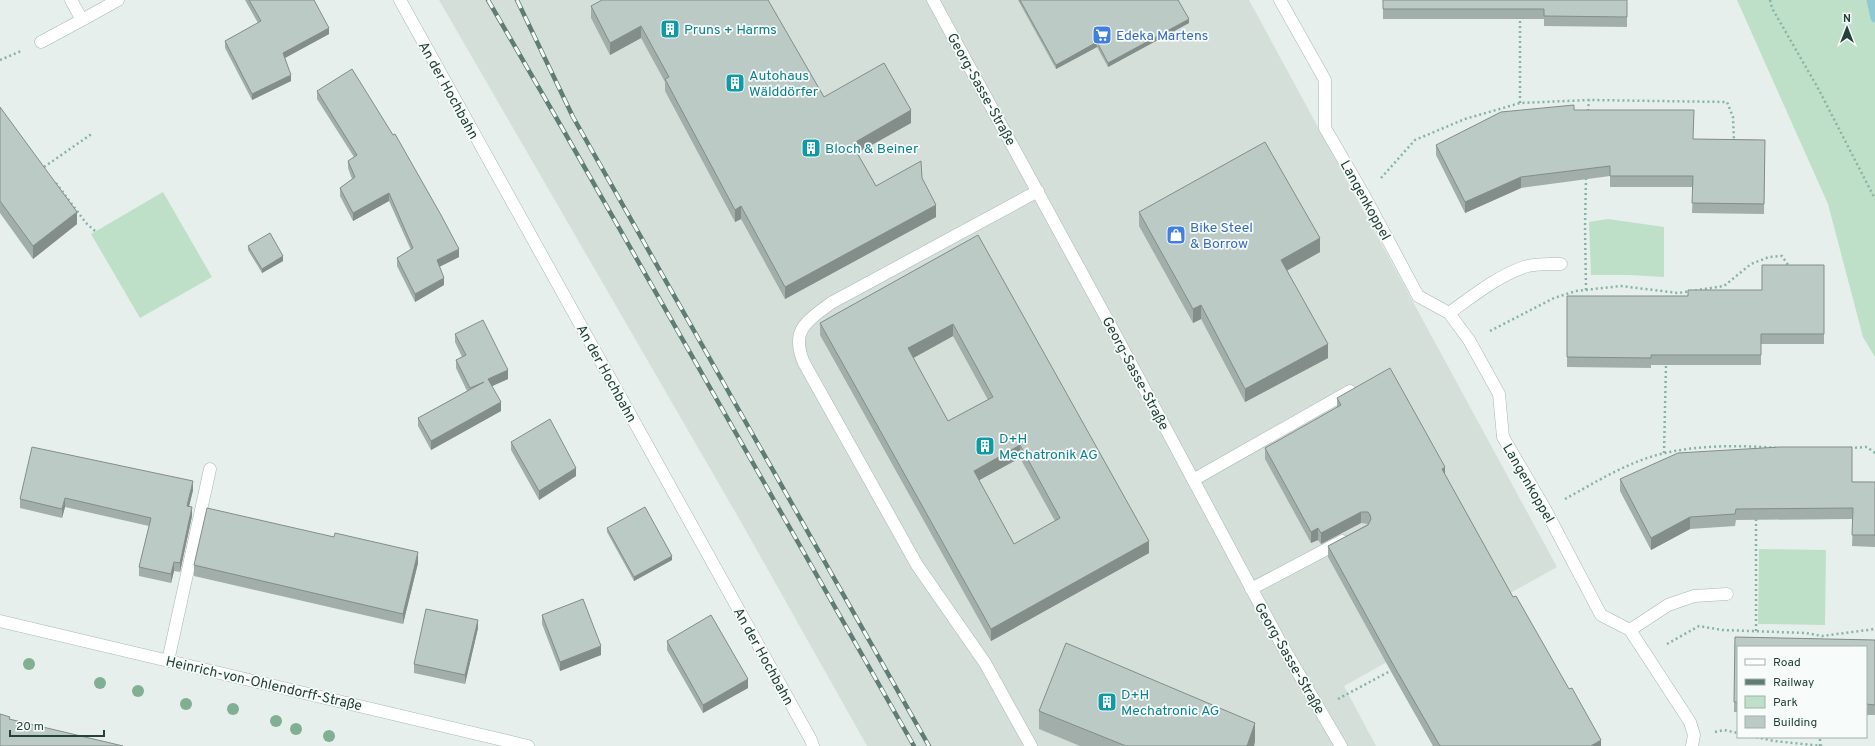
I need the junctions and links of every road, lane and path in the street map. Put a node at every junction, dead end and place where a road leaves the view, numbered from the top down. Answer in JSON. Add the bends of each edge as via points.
{"nodes":[{"id":1,"x":71,"y":0,"type":"edge"},
{"id":2,"x":118,"y":0,"type":"edge"},
{"id":3,"x":400,"y":0,"type":"edge"},
{"id":4,"x":933,"y":0,"type":"edge"},
{"id":5,"x":1280,"y":0,"type":"edge"},
{"id":6,"x":1770,"y":0,"type":"edge"},
{"id":7,"x":1520,"y":14,"type":"edge"},
{"id":8,"x":82,"y":20,"type":"junction"},
{"id":9,"x":41,"y":42,"type":"dead end"},
{"id":10,"x":1589,"y":100,"type":"junction"},
{"id":11,"x":1520,"y":103,"type":"junction"},
{"id":12,"x":1588,"y":112,"type":"edge"},
{"id":13,"x":93,"y":133,"type":"dead end"},
{"id":14,"x":1734,"y":143,"type":"edge"},
{"id":15,"x":40,"y":161,"type":"edge"},
{"id":16,"x":1586,"y":174,"type":"edge"},
{"id":17,"x":54,"y":180,"type":"edge"},
{"id":18,"x":1038,"y":191,"type":"junction"},
{"id":19,"x":1365,"y":197,"type":"junction"},
{"id":20,"x":1875,"y":199,"type":"edge"},
{"id":21,"x":95,"y":231,"type":"dead end"},
{"id":22,"x":1561,"y":264,"type":"dead end"},
{"id":23,"x":1792,"y":272,"type":"edge"},
{"id":24,"x":1586,"y":290,"type":"junction"},
{"id":25,"x":1670,"y":292,"type":"junction"},
{"id":26,"x":1666,"y":296,"type":"edge"},
{"id":27,"x":1449,"y":312,"type":"junction"},
{"id":28,"x":1469,"y":340,"type":"junction"},
{"id":29,"x":1666,"y":358,"type":"edge"},
{"id":30,"x":1352,"y":390,"type":"edge"},
{"id":31,"x":1754,"y":446,"type":"junction"},
{"id":32,"x":1781,"y":448,"type":"edge"},
{"id":33,"x":1844,"y":448,"type":"edge"},
{"id":34,"x":1754,"y":452,"type":"edge"},
{"id":35,"x":1875,"y":453,"type":"edge"},
{"id":36,"x":1664,"y":454,"type":"junction"},
{"id":37,"x":210,"y":469,"type":"dead end"},
{"id":38,"x":1193,"y":480,"type":"junction"},
{"id":39,"x":1545,"y":509,"type":"junction"},
{"id":40,"x":1756,"y":516,"type":"edge"},
{"id":41,"x":1350,"y":537,"type":"edge"},
{"id":42,"x":1251,"y":589,"type":"junction"},
{"id":43,"x":1727,"y":594,"type":"dead end"},
{"id":44,"x":0,"y":620,"type":"edge"},
{"id":45,"x":1875,"y":629,"type":"edge"},
{"id":46,"x":1630,"y":630,"type":"junction"},
{"id":47,"x":1756,"y":632,"type":"junction"},
{"id":48,"x":1822,"y":636,"type":"junction"},
{"id":49,"x":1822,"y":642,"type":"edge"},
{"id":50,"x":1645,"y":656,"type":"junction"},
{"id":51,"x":168,"y":661,"type":"junction"},
{"id":52,"x":1393,"y":669,"type":"edge"},
{"id":53,"x":1319,"y":710,"type":"junction"},
{"id":54,"x":1760,"y":738,"type":"edge"},
{"id":55,"x":528,"y":746,"type":"edge"},
{"id":56,"x":813,"y":746,"type":"edge"},
{"id":57,"x":1031,"y":746,"type":"edge"},
{"id":58,"x":1341,"y":746,"type":"edge"},
{"id":59,"x":1692,"y":746,"type":"edge"},
{"id":60,"x":1821,"y":746,"type":"edge"}],
"edges":[{"from":1,"to":8,"type":"street"},
{"from":2,"to":8,"type":"street"},
{"from":3,"to":56,"type":"street","name":"An der Hochbahn"},
{"from":4,"to":18,"type":"street","name":"Georg-Sasse-Straße"},
{"from":5,"to":19,"type":"street","name":"Langenkoppel","via":[[1324,80],[1325,128]]},
{"from":6,"to":20,"type":"path"},
{"from":7,"to":11,"type":"path"},
{"from":8,"to":9,"type":"street"},
{"from":10,"to":11,"type":"path"},
{"from":10,"to":12,"type":"path"},
{"from":10,"to":14,"type":"path","via":[[1727,102],[1733,117]]},
{"from":11,"to":19,"type":"path","via":[[1465,119],[1415,140]]},
{"from":13,"to":15,"type":"path","via":[[44,167]]},
{"from":16,"to":24,"type":"path"},
{"from":17,"to":21,"type":"path","via":[[86,223]]},
{"from":18,"to":38,"type":"street","name":"Georg-Sasse-Straße"},
{"from":18,"to":57,"type":"street","via":[[831,303],[807,323],[799,334],[798,349],[917,565],[984,663]]},
{"from":19,"to":27,"type":"street","name":"Langenkoppel","via":[[1418,296]]},
{"from":22,"to":27,"type":"street","via":[[1525,267],[1486,286]]},
{"from":23,"to":25,"type":"path","via":[[1782,256],[1769,257],[1751,264],[1724,286]]},
{"from":24,"to":25,"type":"path","via":[[1621,286]]},
{"from":24,"to":28,"type":"path","via":[[1554,298]]},
{"from":25,"to":26,"type":"path"},
{"from":27,"to":28,"type":"street","name":"Langenkoppel"},
{"from":28,"to":39,"type":"street","name":"Langenkoppel","via":[[1499,394],[1503,437]]},
{"from":29,"to":36,"type":"path"},
{"from":30,"to":38,"type":"street"},
{"from":31,"to":32,"type":"path"},
{"from":31,"to":34,"type":"path"},
{"from":31,"to":36,"type":"path"},
{"from":33,"to":35,"type":"path","via":[[1867,447]]},
{"from":36,"to":39,"type":"path","via":[[1630,465]]},
{"from":37,"to":51,"type":"street"},
{"from":38,"to":42,"type":"street","name":"Georg-Sasse-Straße"},
{"from":39,"to":46,"type":"street","name":"Langenkoppel","via":[[1601,615]]},
{"from":40,"to":47,"type":"path"},
{"from":41,"to":42,"type":"street"},
{"from":42,"to":53,"type":"street","name":"Georg-Sasse-Straße"},
{"from":43,"to":46,"type":"street","via":[[1694,596],[1668,605]]},
{"from":44,"to":51,"type":"street","name":"Heinrich-von-Ohlendorff-Straße"},
{"from":45,"to":48,"type":"path"},
{"from":46,"to":50,"type":"street"},
{"from":47,"to":48,"type":"path","via":[[1806,633]]},
{"from":47,"to":50,"type":"path","via":[[1699,626]]},
{"from":48,"to":49,"type":"path"},
{"from":50,"to":59,"type":"street","via":[[1690,722],[1694,735]]},
{"from":51,"to":55,"type":"street","name":"Heinrich-von-Ohlendorff-Straße"},
{"from":52,"to":53,"type":"path"},
{"from":53,"to":58,"type":"street","name":"Georg-Sasse-Straße"},
{"from":54,"to":60,"type":"path"}]}
